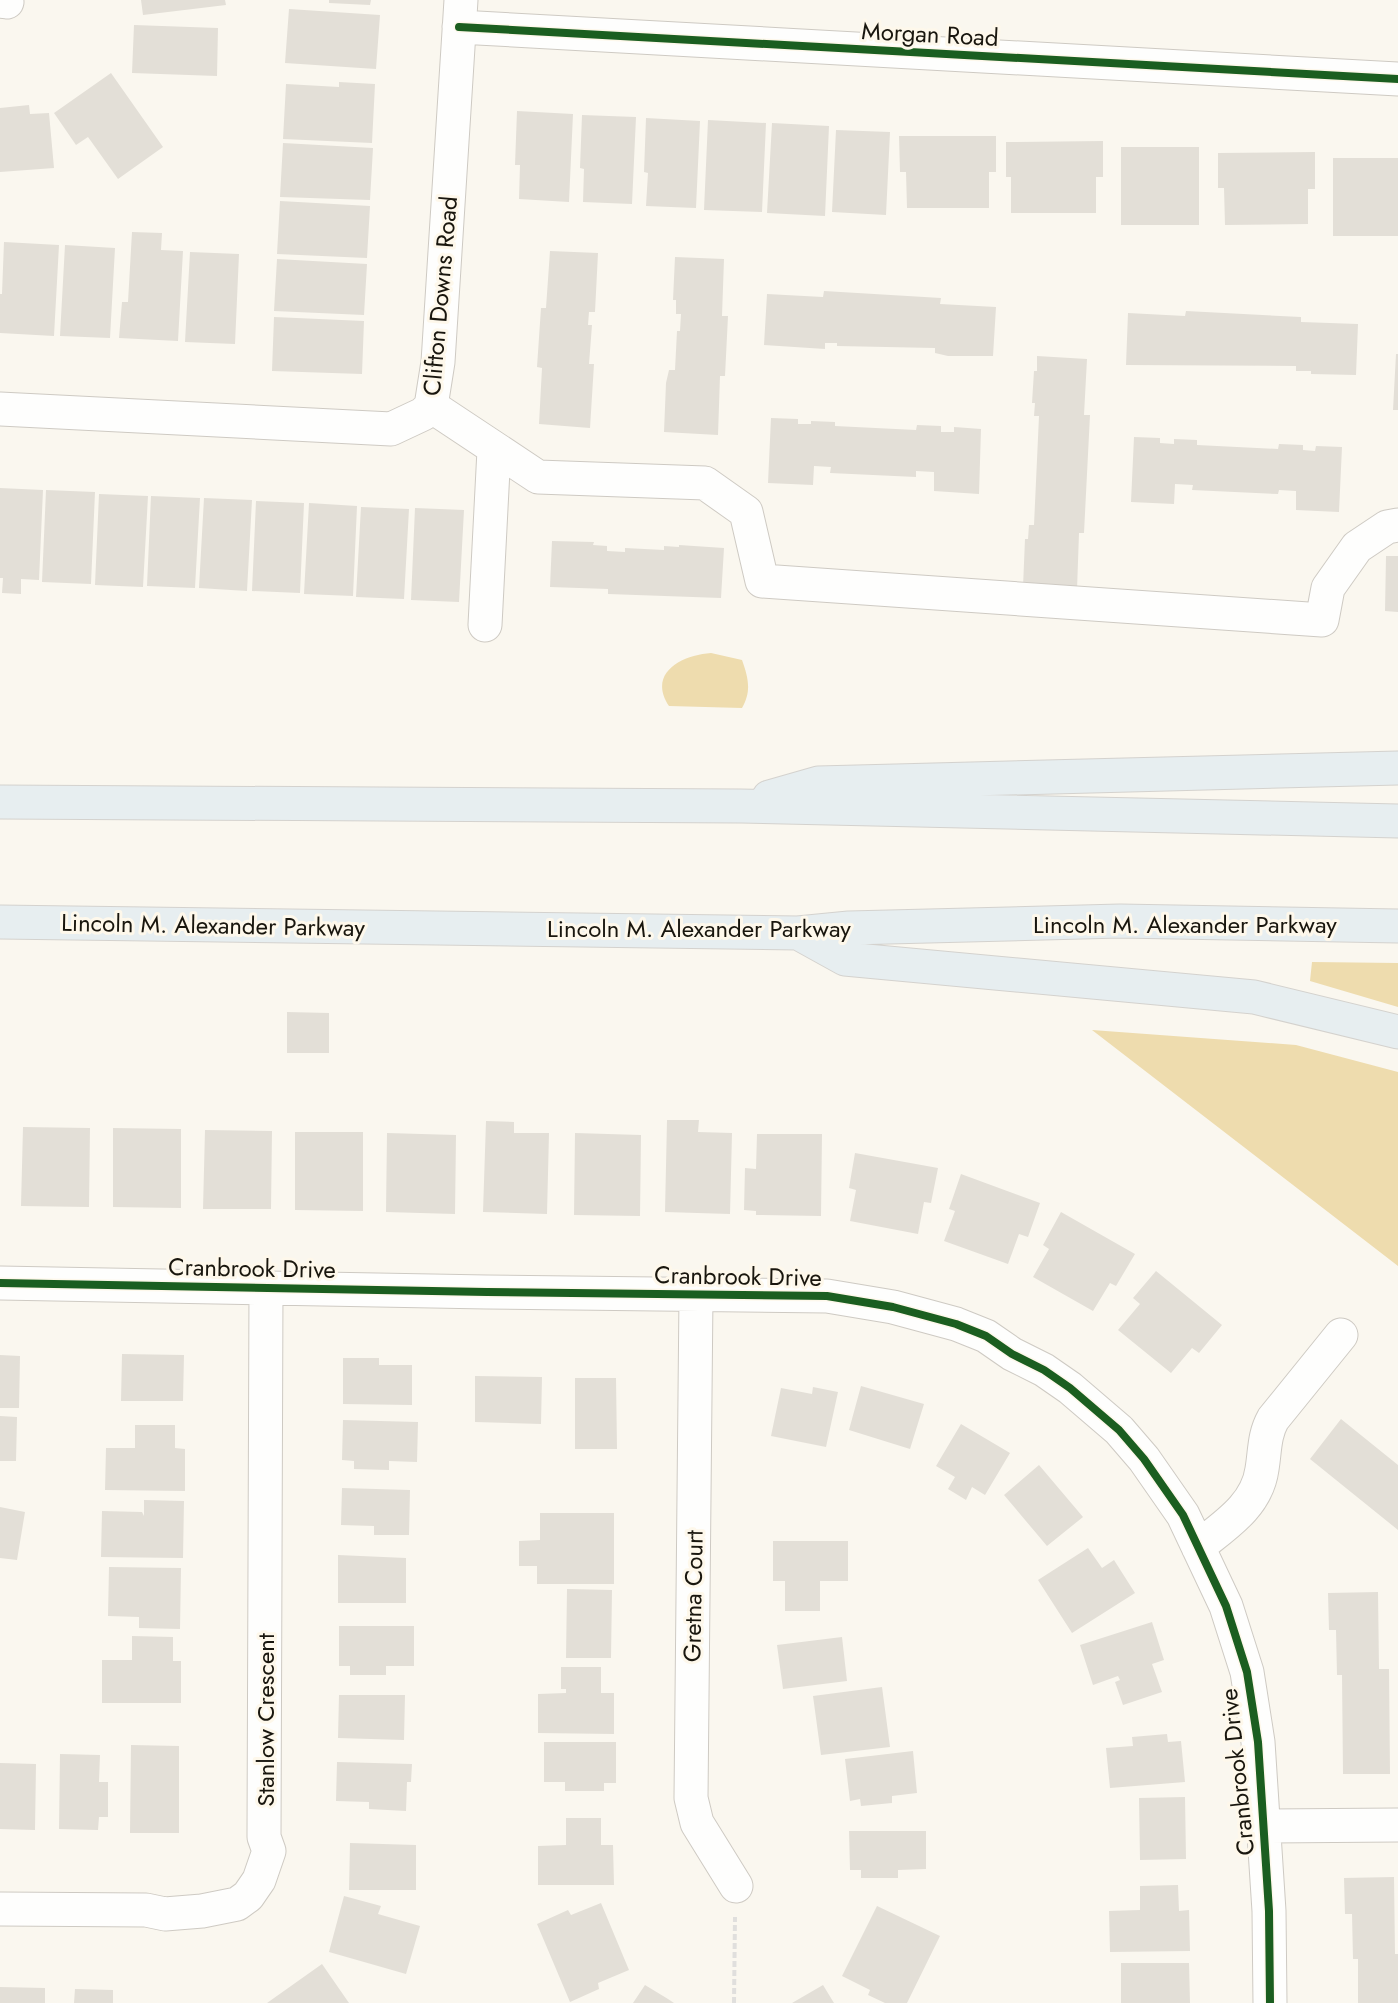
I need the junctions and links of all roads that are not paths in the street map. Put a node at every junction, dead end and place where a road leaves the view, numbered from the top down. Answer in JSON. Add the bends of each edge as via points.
{"nodes":[{"id":1,"x":460,"y":14,"type":"edge"},
{"id":2,"x":1398,"y":79,"type":"edge"},
{"id":3,"x":431,"y":406,"type":"junction"},
{"id":4,"x":0,"y":409,"type":"edge"},
{"id":5,"x":494,"y":450,"type":"junction"},
{"id":6,"x":1398,"y":525,"type":"edge"},
{"id":7,"x":484,"y":625,"type":"dead end"},
{"id":8,"x":1398,"y":768,"type":"edge"},
{"id":9,"x":0,"y":802,"type":"edge"},
{"id":10,"x":741,"y":806,"type":"junction"},
{"id":11,"x":1398,"y":821,"type":"edge"},
{"id":12,"x":0,"y":922,"type":"edge"},
{"id":13,"x":1398,"y":926,"type":"edge"},
{"id":14,"x":798,"y":933,"type":"junction"},
{"id":15,"x":1398,"y":1032,"type":"edge"},
{"id":16,"x":0,"y":1283,"type":"edge"},
{"id":17,"x":266,"y":1288,"type":"junction"},
{"id":18,"x":696,"y":1295,"type":"junction"},
{"id":19,"x":1341,"y":1335,"type":"dead end"},
{"id":20,"x":1198,"y":1547,"type":"junction"},
{"id":21,"x":1398,"y":1825,"type":"edge"},
{"id":22,"x":1264,"y":1826,"type":"junction"},
{"id":23,"x":736,"y":1886,"type":"road end"},
{"id":24,"x":0,"y":1909,"type":"edge"},
{"id":25,"x":1270,"y":2003,"type":"edge"}],
"edges":[{"from":1,"to":2,"type":"street","name":"Morgan Road"},
{"from":1,"to":3,"type":"street","name":"Clifton Downs Road","via":[[438,362]]},
{"from":3,"to":4,"type":"street","name":"Clifton Downs Road","via":[[391,429]]},
{"from":3,"to":5,"type":"street"},
{"from":5,"to":6,"type":"street","via":[[538,477],[705,483],[746,512],[762,580],[1322,620],[1328,588],[1357,547],[1387,527]]},
{"from":5,"to":7,"type":"street"},
{"from":8,"to":10,"type":"highway","via":[[818,783]]},
{"from":9,"to":10,"type":"highway"},
{"from":10,"to":11,"type":"highway"},
{"from":12,"to":14,"type":"highway","name":"Lincoln M. Alexander Parkway"},
{"from":13,"to":14,"type":"highway","name":"Lincoln M. Alexander Parkway","via":[[1120,921],[849,928]]},
{"from":14,"to":15,"type":"highway","via":[[845,959],[1254,997]]},
{"from":16,"to":17,"type":"street","name":"Cranbrook Drive"},
{"from":17,"to":18,"type":"street","name":"Cranbrook Drive"},
{"from":17,"to":24,"type":"street","name":"Stanlow Crescent","via":[[264,1837],[269,1851],[259,1880],[237,1904],[202,1911],[165,1914],[146,1910]]},
{"from":18,"to":20,"type":"street","name":"Cranbrook Drive","via":[[827,1296],[893,1307],[986,1336],[1070,1388],[1119,1430],[1183,1515]]},
{"from":18,"to":23,"type":"street","name":"Gretna Court","via":[[691,1798],[697,1823]]},
{"from":19,"to":20,"type":"street","via":[[1266,1431],[1260,1480],[1247,1505]]},
{"from":20,"to":22,"type":"street","name":"Cranbrook Drive","via":[[1226,1606],[1247,1672],[1258,1742]]},
{"from":21,"to":22,"type":"street"},
{"from":22,"to":25,"type":"street","name":"Cranbrook Drive"}]}
